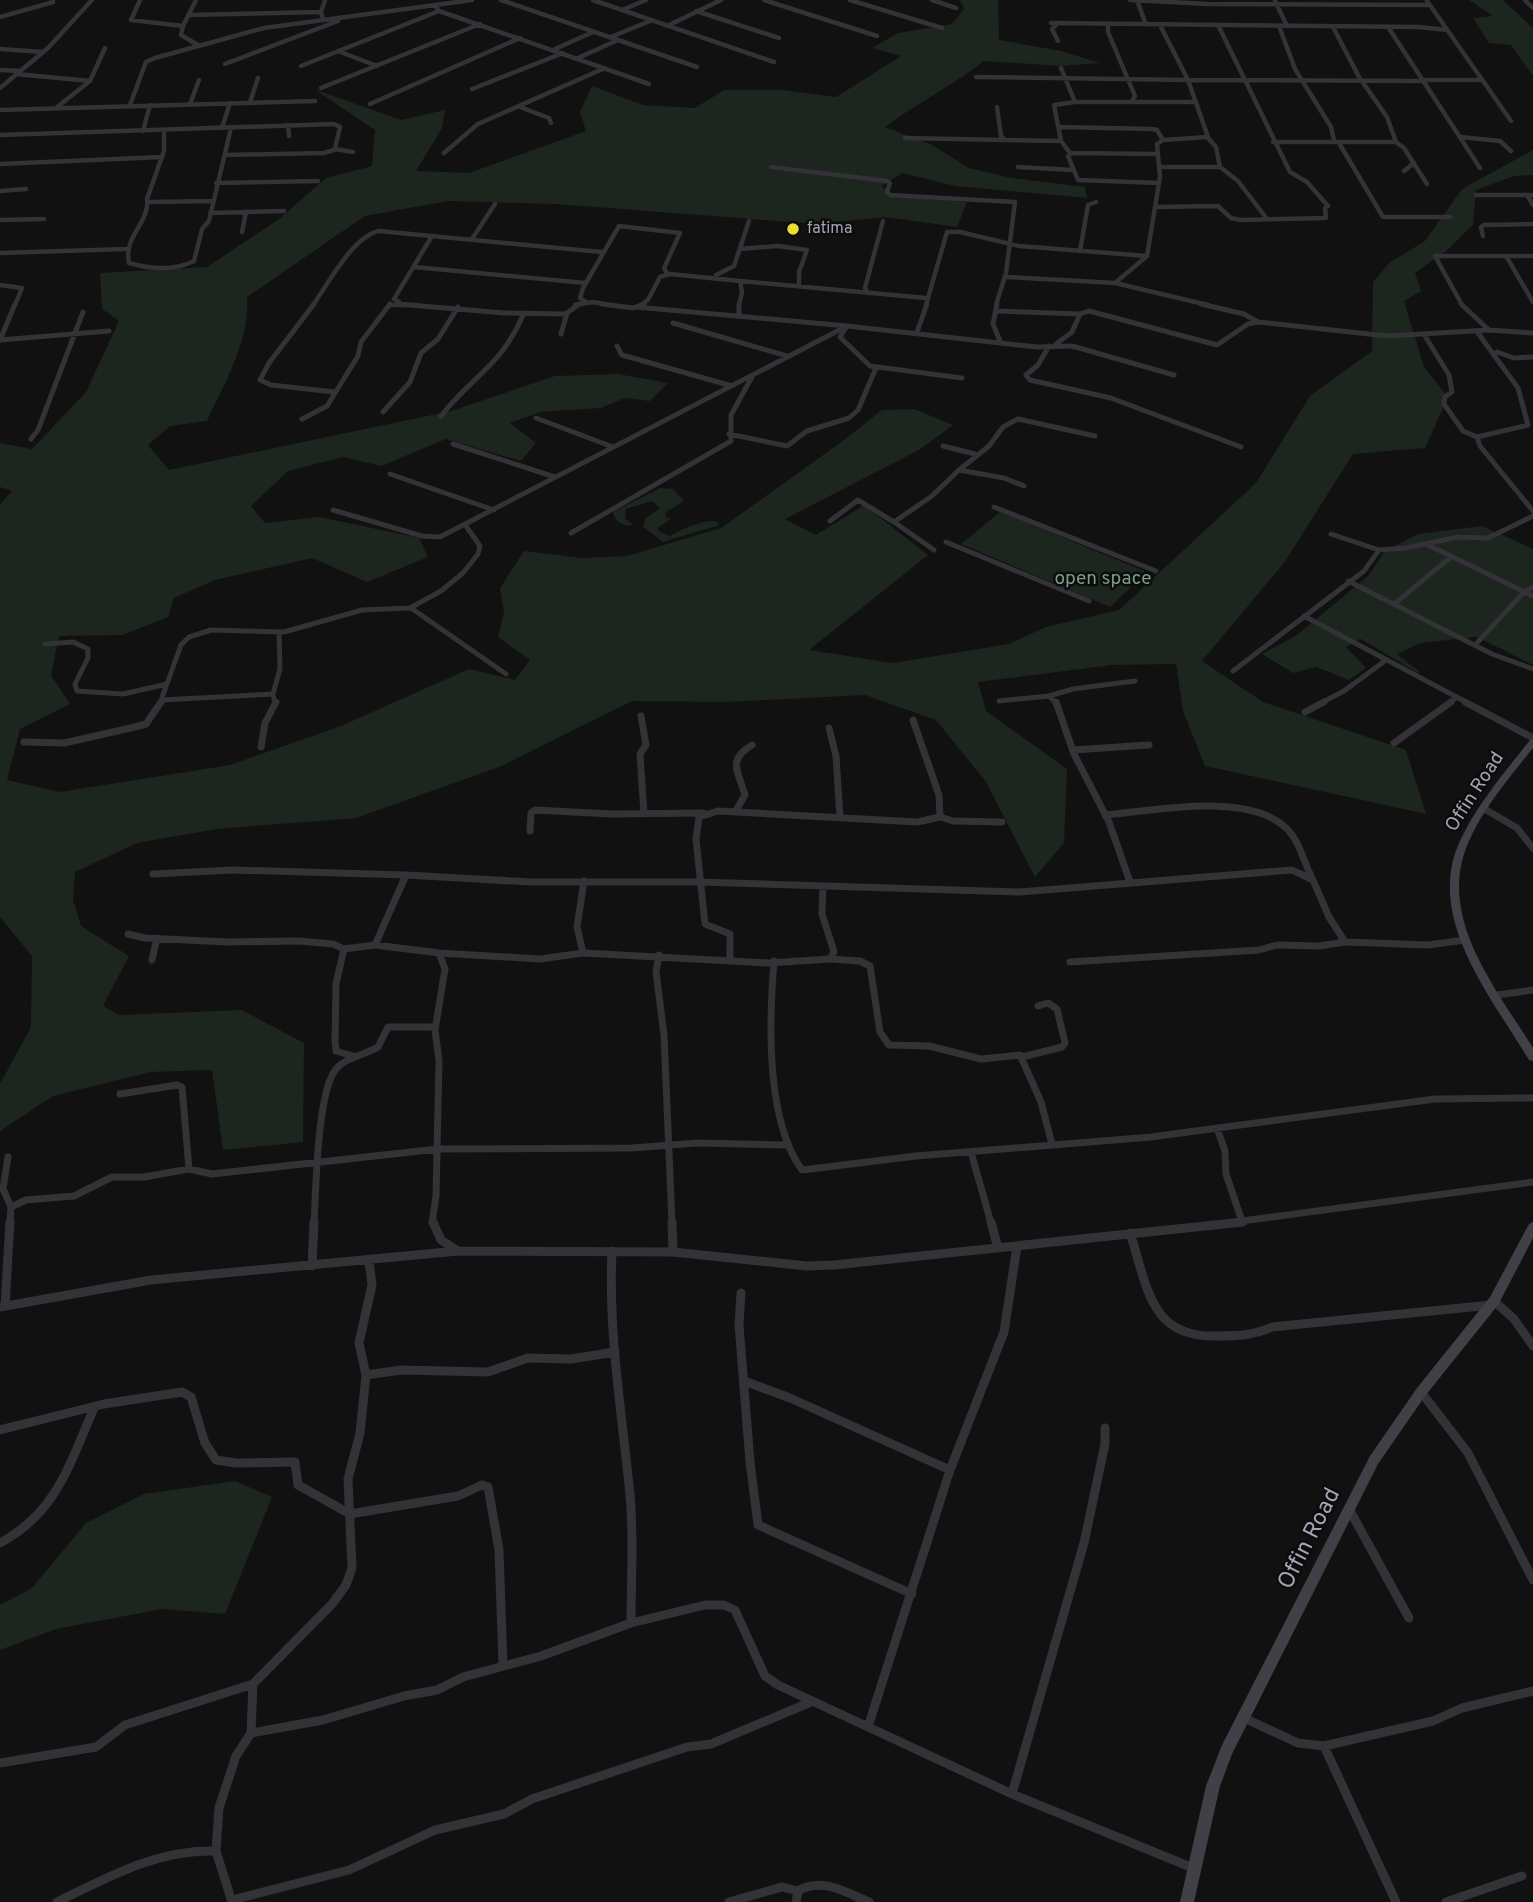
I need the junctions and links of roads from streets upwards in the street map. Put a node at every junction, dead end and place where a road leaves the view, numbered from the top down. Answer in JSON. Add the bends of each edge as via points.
{"nodes":[{"id":1,"x":92,"y":0,"type":"edge"},
{"id":2,"x":140,"y":0,"type":"edge"},
{"id":3,"x":195,"y":0,"type":"edge"},
{"id":4,"x":325,"y":0,"type":"edge"},
{"id":5,"x":472,"y":0,"type":"edge"},
{"id":6,"x":500,"y":0,"type":"edge"},
{"id":7,"x":593,"y":0,"type":"edge"},
{"id":8,"x":646,"y":0,"type":"edge"},
{"id":9,"x":721,"y":0,"type":"edge"},
{"id":10,"x":764,"y":0,"type":"edge"},
{"id":11,"x":850,"y":0,"type":"edge"},
{"id":12,"x":932,"y":0,"type":"edge"},
{"id":13,"x":1130,"y":0,"type":"edge"},
{"id":14,"x":1137,"y":0,"type":"edge"},
{"id":15,"x":1525,"y":0,"type":"edge"},
{"id":16,"x":53,"y":2,"type":"dead end"},
{"id":17,"x":1276,"y":2,"type":"edge"},
{"id":18,"x":1428,"y":2,"type":"edge"},
{"id":19,"x":435,"y":3,"type":"edge"},
{"id":20,"x":956,"y":8,"type":"dead end"},
{"id":21,"x":1533,"y":8,"type":"edge"},
{"id":22,"x":405,"y":9,"type":"junction"},
{"id":23,"x":439,"y":11,"type":"junction"},
{"id":24,"x":621,"y":11,"type":"junction"},
{"id":25,"x":696,"y":11,"type":"junction"},
{"id":26,"x":321,"y":12,"type":"junction"},
{"id":27,"x":188,"y":15,"type":"junction"},
{"id":28,"x":0,"y":17,"type":"edge"},
{"id":29,"x":345,"y":17,"type":"junction"},
{"id":30,"x":323,"y":20,"type":"junction"},
{"id":31,"x":650,"y":20,"type":"junction"},
{"id":32,"x":410,"y":23,"type":"junction"},
{"id":33,"x":1051,"y":23,"type":"dead end"},
{"id":34,"x":1058,"y":23,"type":"junction"},
{"id":35,"x":481,"y":24,"type":"junction"},
{"id":36,"x":1108,"y":24,"type":"junction"},
{"id":37,"x":1146,"y":25,"type":"junction"},
{"id":38,"x":1160,"y":25,"type":"junction"},
{"id":39,"x":183,"y":26,"type":"junction"},
{"id":40,"x":667,"y":26,"type":"junction"},
{"id":41,"x":1279,"y":26,"type":"junction"},
{"id":42,"x":1287,"y":26,"type":"junction"},
{"id":43,"x":1219,"y":27,"type":"junction"},
{"id":44,"x":1333,"y":27,"type":"junction"},
{"id":45,"x":1388,"y":27,"type":"junction"},
{"id":46,"x":942,"y":28,"type":"dead end"},
{"id":47,"x":1447,"y":30,"type":"junction"},
{"id":48,"x":593,"y":32,"type":"junction"},
{"id":49,"x":877,"y":36,"type":"dead end"},
{"id":50,"x":610,"y":37,"type":"junction"},
{"id":51,"x":521,"y":38,"type":"junction"},
{"id":52,"x":779,"y":38,"type":"dead end"},
{"id":53,"x":618,"y":40,"type":"junction"},
{"id":54,"x":1058,"y":41,"type":"dead end"},
{"id":55,"x":198,"y":46,"type":"junction"},
{"id":56,"x":105,"y":48,"type":"dead end"},
{"id":57,"x":0,"y":49,"type":"edge"},
{"id":58,"x":555,"y":50,"type":"junction"},
{"id":59,"x":337,"y":51,"type":"junction"},
{"id":60,"x":43,"y":52,"type":"junction"},
{"id":61,"x":563,"y":53,"type":"junction"},
{"id":62,"x":578,"y":58,"type":"junction"},
{"id":63,"x":774,"y":62,"type":"dead end"},
{"id":64,"x":225,"y":64,"type":"dead end"},
{"id":65,"x":301,"y":66,"type":"dead end"},
{"id":66,"x":377,"y":66,"type":"junction"},
{"id":67,"x":697,"y":67,"type":"dead end"},
{"id":68,"x":605,"y":68,"type":"junction"},
{"id":69,"x":1061,"y":68,"type":"dead end"},
{"id":70,"x":0,"y":70,"type":"edge"},
{"id":71,"x":18,"y":73,"type":"junction"},
{"id":72,"x":976,"y":77,"type":"dead end"},
{"id":73,"x":258,"y":78,"type":"dead end"},
{"id":74,"x":1129,"y":79,"type":"junction"},
{"id":75,"x":199,"y":80,"type":"dead end"},
{"id":76,"x":1068,"y":80,"type":"junction"},
{"id":77,"x":1188,"y":80,"type":"junction"},
{"id":78,"x":1244,"y":80,"type":"junction"},
{"id":79,"x":1422,"y":80,"type":"junction"},
{"id":80,"x":1482,"y":80,"type":"junction"},
{"id":81,"x":90,"y":81,"type":"junction"},
{"id":82,"x":1304,"y":81,"type":"junction"},
{"id":83,"x":1367,"y":82,"type":"junction"},
{"id":84,"x":649,"y":84,"type":"dead end"},
{"id":85,"x":0,"y":88,"type":"edge"},
{"id":86,"x":321,"y":88,"type":"dead end"},
{"id":87,"x":472,"y":89,"type":"dead end"},
{"id":88,"x":250,"y":102,"type":"junction"},
{"id":89,"x":315,"y":102,"type":"dead end"},
{"id":90,"x":1075,"y":102,"type":"junction"},
{"id":91,"x":1195,"y":102,"type":"junction"},
{"id":92,"x":230,"y":103,"type":"junction"},
{"id":93,"x":1130,"y":103,"type":"junction"},
{"id":94,"x":190,"y":104,"type":"junction"},
{"id":95,"x":370,"y":104,"type":"dead end"},
{"id":96,"x":130,"y":105,"type":"junction"},
{"id":97,"x":150,"y":105,"type":"junction"},
{"id":98,"x":520,"y":107,"type":"junction"},
{"id":99,"x":997,"y":107,"type":"dead end"},
{"id":100,"x":55,"y":109,"type":"junction"},
{"id":101,"x":0,"y":110,"type":"edge"},
{"id":102,"x":1511,"y":121,"type":"dead end"},
{"id":103,"x":551,"y":123,"type":"dead end"},
{"id":104,"x":288,"y":125,"type":"junction"},
{"id":105,"x":1060,"y":127,"type":"junction"},
{"id":106,"x":222,"y":128,"type":"junction"},
{"id":107,"x":231,"y":128,"type":"junction"},
{"id":108,"x":164,"y":130,"type":"junction"},
{"id":109,"x":143,"y":131,"type":"junction"},
{"id":110,"x":0,"y":135,"type":"edge"},
{"id":111,"x":289,"y":136,"type":"dead end"},
{"id":112,"x":1459,"y":137,"type":"junction"},
{"id":113,"x":905,"y":138,"type":"dead end"},
{"id":114,"x":1208,"y":138,"type":"junction"},
{"id":115,"x":1005,"y":140,"type":"junction"},
{"id":116,"x":1163,"y":140,"type":"junction"},
{"id":117,"x":1061,"y":141,"type":"junction"},
{"id":118,"x":1273,"y":142,"type":"junction"},
{"id":119,"x":1336,"y":142,"type":"junction"},
{"id":120,"x":1396,"y":142,"type":"junction"},
{"id":121,"x":337,"y":149,"type":"junction"},
{"id":122,"x":1511,"y":151,"type":"dead end"},
{"id":123,"x":353,"y":152,"type":"dead end"},
{"id":124,"x":444,"y":153,"type":"dead end"},
{"id":125,"x":1072,"y":153,"type":"junction"},
{"id":126,"x":1158,"y":154,"type":"junction"},
{"id":127,"x":225,"y":155,"type":"junction"},
{"id":128,"x":162,"y":157,"type":"junction"},
{"id":129,"x":1414,"y":163,"type":"junction"},
{"id":130,"x":0,"y":164,"type":"edge"},
{"id":131,"x":771,"y":167,"type":"dead end"},
{"id":132,"x":1018,"y":167,"type":"dead end"},
{"id":133,"x":1160,"y":167,"type":"junction"},
{"id":134,"x":1220,"y":167,"type":"junction"},
{"id":135,"x":1480,"y":169,"type":"dead end"},
{"id":136,"x":1072,"y":170,"type":"junction"},
{"id":137,"x":1404,"y":171,"type":"dead end"},
{"id":138,"x":318,"y":181,"type":"dead end"},
{"id":139,"x":216,"y":183,"type":"junction"},
{"id":140,"x":1159,"y":183,"type":"junction"},
{"id":141,"x":1427,"y":184,"type":"dead end"},
{"id":142,"x":26,"y":189,"type":"dead end"},
{"id":143,"x":0,"y":191,"type":"edge"},
{"id":144,"x":1476,"y":195,"type":"dead end"},
{"id":145,"x":1530,"y":195,"type":"edge"},
{"id":146,"x":214,"y":201,"type":"junction"},
{"id":147,"x":148,"y":202,"type":"junction"},
{"id":148,"x":1096,"y":202,"type":"dead end"},
{"id":149,"x":495,"y":204,"type":"dead end"},
{"id":150,"x":1533,"y":205,"type":"edge"},
{"id":151,"x":1156,"y":206,"type":"junction"},
{"id":152,"x":284,"y":211,"type":"dead end"},
{"id":153,"x":246,"y":212,"type":"junction"},
{"id":154,"x":209,"y":213,"type":"junction"},
{"id":155,"x":1450,"y":217,"type":"dead end"},
{"id":156,"x":44,"y":219,"type":"dead end"},
{"id":157,"x":1268,"y":219,"type":"junction"},
{"id":158,"x":0,"y":220,"type":"edge"},
{"id":159,"x":749,"y":221,"type":"dead end"},
{"id":160,"x":883,"y":221,"type":"dead end"},
{"id":161,"x":1533,"y":224,"type":"edge"},
{"id":162,"x":242,"y":232,"type":"dead end"},
{"id":163,"x":432,"y":236,"type":"junction"},
{"id":164,"x":1483,"y":236,"type":"dead end"},
{"id":165,"x":472,"y":239,"type":"junction"},
{"id":166,"x":1010,"y":244,"type":"junction"},
{"id":167,"x":126,"y":249,"type":"junction"},
{"id":168,"x":740,"y":249,"type":"junction"},
{"id":169,"x":1080,"y":251,"type":"junction"},
{"id":170,"x":601,"y":252,"type":"junction"},
{"id":171,"x":0,"y":253,"type":"edge"},
{"id":172,"x":1147,"y":256,"type":"junction"},
{"id":173,"x":1506,"y":256,"type":"junction"},
{"id":174,"x":1533,"y":256,"type":"edge"},
{"id":175,"x":414,"y":267,"type":"junction"},
{"id":176,"x":668,"y":275,"type":"junction"},
{"id":177,"x":709,"y":277,"type":"junction"},
{"id":178,"x":1007,"y":277,"type":"junction"},
{"id":179,"x":740,"y":281,"type":"junction"},
{"id":180,"x":585,"y":283,"type":"junction"},
{"id":181,"x":1115,"y":283,"type":"junction"},
{"id":182,"x":0,"y":285,"type":"edge"},
{"id":183,"x":799,"y":286,"type":"junction"},
{"id":184,"x":1523,"y":288,"type":"junction"},
{"id":185,"x":1533,"y":288,"type":"edge"},
{"id":186,"x":867,"y":293,"type":"junction"},
{"id":187,"x":926,"y":298,"type":"junction"},
{"id":188,"x":587,"y":302,"type":"junction"},
{"id":189,"x":1533,"y":302,"type":"edge"},
{"id":190,"x":400,"y":303,"type":"junction"},
{"id":191,"x":458,"y":307,"type":"junction"},
{"id":192,"x":636,"y":307,"type":"junction"},
{"id":193,"x":997,"y":311,"type":"junction"},
{"id":194,"x":83,"y":312,"type":"dead end"},
{"id":195,"x":524,"y":313,"type":"junction"},
{"id":196,"x":566,"y":314,"type":"junction"},
{"id":197,"x":1080,"y":314,"type":"junction"},
{"id":198,"x":739,"y":315,"type":"junction"},
{"id":199,"x":1258,"y":322,"type":"junction"},
{"id":200,"x":673,"y":323,"type":"dead end"},
{"id":201,"x":847,"y":326,"type":"junction"},
{"id":202,"x":1489,"y":330,"type":"junction"},
{"id":203,"x":109,"y":331,"type":"dead end"},
{"id":204,"x":917,"y":332,"type":"junction"},
{"id":205,"x":1533,"y":332,"type":"edge"},
{"id":206,"x":1478,"y":333,"type":"junction"},
{"id":207,"x":561,"y":334,"type":"dead end"},
{"id":208,"x":74,"y":335,"type":"junction"},
{"id":209,"x":1425,"y":336,"type":"junction"},
{"id":210,"x":0,"y":340,"type":"edge"},
{"id":211,"x":1000,"y":342,"type":"junction"},
{"id":212,"x":617,"y":346,"type":"dead end"},
{"id":213,"x":1052,"y":346,"type":"junction"},
{"id":214,"x":1493,"y":350,"type":"junction"},
{"id":215,"x":788,"y":356,"type":"junction"},
{"id":216,"x":1533,"y":357,"type":"edge"},
{"id":217,"x":876,"y":368,"type":"junction"},
{"id":218,"x":754,"y":374,"type":"junction"},
{"id":219,"x":1174,"y":375,"type":"dead end"},
{"id":220,"x":962,"y":378,"type":"dead end"},
{"id":221,"x":732,"y":386,"type":"junction"},
{"id":222,"x":334,"y":392,"type":"junction"},
{"id":223,"x":383,"y":412,"type":"dead end"},
{"id":224,"x":441,"y":416,"type":"dead end"},
{"id":225,"x":536,"y":418,"type":"dead end"},
{"id":226,"x":302,"y":419,"type":"dead end"},
{"id":227,"x":1530,"y":426,"type":"edge"},
{"id":228,"x":729,"y":434,"type":"junction"},
{"id":229,"x":1094,"y":436,"type":"dead end"},
{"id":230,"x":1477,"y":437,"type":"junction"},
{"id":231,"x":32,"y":439,"type":"dead end"},
{"id":232,"x":453,"y":444,"type":"dead end"},
{"id":233,"x":613,"y":446,"type":"junction"},
{"id":234,"x":943,"y":446,"type":"dead end"},
{"id":235,"x":1241,"y":447,"type":"dead end"},
{"id":236,"x":975,"y":454,"type":"junction"},
{"id":237,"x":958,"y":470,"type":"junction"},
{"id":238,"x":390,"y":474,"type":"dead end"},
{"id":239,"x":555,"y":477,"type":"junction"},
{"id":240,"x":1024,"y":486,"type":"dead end"},
{"id":241,"x":994,"y":507,"type":"dead end"},
{"id":242,"x":333,"y":510,"type":"dead end"},
{"id":243,"x":494,"y":510,"type":"junction"},
{"id":244,"x":1533,"y":514,"type":"edge"},
{"id":245,"x":830,"y":521,"type":"dead end"},
{"id":246,"x":894,"y":522,"type":"junction"},
{"id":247,"x":466,"y":526,"type":"junction"},
{"id":248,"x":571,"y":533,"type":"dead end"},
{"id":249,"x":1331,"y":534,"type":"dead end"},
{"id":250,"x":946,"y":542,"type":"dead end"},
{"id":251,"x":1427,"y":545,"type":"junction"},
{"id":252,"x":934,"y":550,"type":"dead end"},
{"id":253,"x":1379,"y":550,"type":"junction"},
{"id":254,"x":1451,"y":557,"type":"junction"},
{"id":255,"x":1156,"y":571,"type":"dead end"},
{"id":256,"x":1348,"y":581,"type":"junction"},
{"id":257,"x":1533,"y":587,"type":"edge"},
{"id":258,"x":1524,"y":592,"type":"junction"},
{"id":259,"x":1533,"y":596,"type":"edge"},
{"id":260,"x":1089,"y":601,"type":"dead end"},
{"id":261,"x":1394,"y":604,"type":"junction"},
{"id":262,"x":411,"y":608,"type":"junction"},
{"id":263,"x":1304,"y":616,"type":"junction"},
{"id":264,"x":279,"y":632,"type":"junction"},
{"id":265,"x":45,"y":644,"type":"dead end"},
{"id":266,"x":1475,"y":645,"type":"junction"},
{"id":267,"x":1386,"y":660,"type":"junction"},
{"id":268,"x":1533,"y":669,"type":"edge"},
{"id":269,"x":1233,"y":671,"type":"dead end"},
{"id":270,"x":506,"y":674,"type":"dead end"},
{"id":271,"x":1135,"y":681,"type":"dead end"},
{"id":272,"x":167,"y":684,"type":"junction"},
{"id":273,"x":273,"y":694,"type":"junction"},
{"id":274,"x":1049,"y":696,"type":"junction"},
{"id":275,"x":1456,"y":698,"type":"junction"},
{"id":276,"x":161,"y":700,"type":"junction"},
{"id":277,"x":999,"y":701,"type":"dead end"},
{"id":278,"x":1305,"y":712,"type":"dead end"},
{"id":279,"x":641,"y":716,"type":"dead end"},
{"id":280,"x":913,"y":720,"type":"dead end"},
{"id":281,"x":829,"y":729,"type":"dead end"},
{"id":282,"x":1533,"y":740,"type":"edge"},
{"id":283,"x":24,"y":742,"type":"dead end"},
{"id":284,"x":1394,"y":743,"type":"dead end"},
{"id":285,"x":752,"y":744,"type":"dead end"},
{"id":286,"x":1149,"y":745,"type":"dead end"},
{"id":287,"x":261,"y":747,"type":"dead end"},
{"id":288,"x":1073,"y":750,"type":"junction"},
{"id":289,"x":1483,"y":808,"type":"junction"},
{"id":290,"x":734,"y":812,"type":"junction"},
{"id":291,"x":703,"y":813,"type":"junction"},
{"id":292,"x":644,"y":814,"type":"junction"},
{"id":293,"x":1105,"y":815,"type":"junction"},
{"id":294,"x":840,"y":817,"type":"junction"},
{"id":295,"x":940,"y":817,"type":"junction"},
{"id":296,"x":1002,"y":822,"type":"dead end"},
{"id":297,"x":530,"y":831,"type":"dead end"},
{"id":298,"x":1533,"y":848,"type":"edge"},
{"id":299,"x":153,"y":874,"type":"dead end"},
{"id":300,"x":406,"y":875,"type":"junction"},
{"id":301,"x":1313,"y":880,"type":"junction"},
{"id":302,"x":584,"y":881,"type":"junction"},
{"id":303,"x":1129,"y":881,"type":"junction"},
{"id":304,"x":699,"y":882,"type":"junction"},
{"id":305,"x":823,"y":886,"type":"junction"},
{"id":306,"x":128,"y":934,"type":"dead end"},
{"id":307,"x":157,"y":938,"type":"junction"},
{"id":308,"x":1465,"y":940,"type":"junction"},
{"id":309,"x":1345,"y":942,"type":"junction"},
{"id":310,"x":375,"y":944,"type":"junction"},
{"id":311,"x":344,"y":949,"type":"junction"},
{"id":312,"x":439,"y":953,"type":"junction"},
{"id":313,"x":583,"y":953,"type":"junction"},
{"id":314,"x":659,"y":955,"type":"junction"},
{"id":315,"x":730,"y":959,"type":"junction"},
{"id":316,"x":830,"y":959,"type":"junction"},
{"id":317,"x":152,"y":960,"type":"dead end"},
{"id":318,"x":774,"y":961,"type":"junction"},
{"id":319,"x":1070,"y":962,"type":"dead end"},
{"id":320,"x":1533,"y":990,"type":"edge"},
{"id":321,"x":1497,"y":995,"type":"junction"},
{"id":322,"x":1038,"y":1006,"type":"dead end"},
{"id":323,"x":435,"y":1027,"type":"junction"},
{"id":324,"x":354,"y":1056,"type":"junction"},
{"id":325,"x":1022,"y":1057,"type":"junction"},
{"id":326,"x":1533,"y":1057,"type":"edge"},
{"id":327,"x":120,"y":1094,"type":"dead end"},
{"id":328,"x":1533,"y":1098,"type":"edge"},
{"id":329,"x":1217,"y":1128,"type":"junction"},
{"id":330,"x":1052,"y":1144,"type":"junction"},
{"id":331,"x":786,"y":1145,"type":"junction"},
{"id":332,"x":670,"y":1146,"type":"junction"},
{"id":333,"x":438,"y":1149,"type":"junction"},
{"id":334,"x":971,"y":1152,"type":"junction"},
{"id":335,"x":8,"y":1157,"type":"dead end"},
{"id":336,"x":319,"y":1162,"type":"junction"},
{"id":337,"x":189,"y":1169,"type":"junction"},
{"id":338,"x":1533,"y":1182,"type":"edge"},
{"id":339,"x":1,"y":1188,"type":"edge"},
{"id":340,"x":11,"y":1207,"type":"junction"},
{"id":341,"x":1242,"y":1221,"type":"junction"},
{"id":342,"x":1533,"y":1227,"type":"edge"},
{"id":343,"x":1130,"y":1233,"type":"junction"},
{"id":344,"x":1017,"y":1246,"type":"junction"},
{"id":345,"x":998,"y":1248,"type":"junction"},
{"id":346,"x":458,"y":1251,"type":"junction"},
{"id":347,"x":612,"y":1251,"type":"junction"},
{"id":348,"x":673,"y":1252,"type":"junction"},
{"id":349,"x":369,"y":1260,"type":"junction"},
{"id":350,"x":312,"y":1266,"type":"junction"},
{"id":351,"x":741,"y":1293,"type":"dead end"},
{"id":352,"x":1493,"y":1303,"type":"junction"},
{"id":353,"x":2,"y":1307,"type":"edge"},
{"id":354,"x":1533,"y":1346,"type":"edge"},
{"id":355,"x":615,"y":1352,"type":"junction"},
{"id":356,"x":366,"y":1375,"type":"junction"},
{"id":357,"x":744,"y":1381,"type":"junction"},
{"id":358,"x":1421,"y":1392,"type":"junction"},
{"id":359,"x":95,"y":1406,"type":"junction"},
{"id":360,"x":1105,"y":1428,"type":"dead end"},
{"id":361,"x":0,"y":1430,"type":"edge"},
{"id":362,"x":950,"y":1470,"type":"junction"},
{"id":363,"x":1349,"y":1508,"type":"junction"},
{"id":364,"x":350,"y":1514,"type":"junction"},
{"id":365,"x":0,"y":1543,"type":"edge"},
{"id":366,"x":1533,"y":1580,"type":"edge"},
{"id":367,"x":912,"y":1594,"type":"junction"},
{"id":368,"x":1409,"y":1618,"type":"dead end"},
{"id":369,"x":631,"y":1623,"type":"junction"},
{"id":370,"x":503,"y":1665,"type":"junction"},
{"id":371,"x":253,"y":1684,"type":"junction"},
{"id":372,"x":1533,"y":1691,"type":"edge"},
{"id":373,"x":811,"y":1702,"type":"junction"},
{"id":374,"x":1244,"y":1718,"type":"junction"},
{"id":375,"x":868,"y":1727,"type":"junction"},
{"id":376,"x":251,"y":1733,"type":"junction"},
{"id":377,"x":1324,"y":1746,"type":"junction"},
{"id":378,"x":0,"y":1763,"type":"edge"},
{"id":379,"x":1012,"y":1794,"type":"junction"},
{"id":380,"x":216,"y":1851,"type":"junction"},
{"id":381,"x":1193,"y":1868,"type":"junction"},
{"id":382,"x":1522,"y":1876,"type":"dead end"},
{"id":383,"x":797,"y":1896,"type":"edge"},
{"id":384,"x":232,"y":1901,"type":"edge"},
{"id":385,"x":57,"y":1902,"type":"edge"},
{"id":386,"x":729,"y":1902,"type":"edge"},
{"id":387,"x":869,"y":1902,"type":"edge"},
{"id":388,"x":1187,"y":1902,"type":"edge"},
{"id":389,"x":1396,"y":1902,"type":"edge"},
{"id":390,"x":1446,"y":1902,"type":"edge"}],
"edges":[{"from":1,"to":60,"type":"street"},
{"from":2,"to":39,"type":"street","via":[[131,18],[134,22]]},
{"from":3,"to":27,"type":"street"},
{"from":4,"to":26,"type":"street"},
{"from":5,"to":19,"type":"street"},
{"from":6,"to":48,"type":"street"},
{"from":7,"to":24,"type":"street"},
{"from":8,"to":24,"type":"street"},
{"from":9,"to":25,"type":"street"},
{"from":10,"to":49,"type":"street"},
{"from":11,"to":46,"type":"street"},
{"from":12,"to":20,"type":"street"},
{"from":13,"to":14,"type":"street"},
{"from":14,"to":17,"type":"street"},
{"from":14,"to":37,"type":"street"},
{"from":15,"to":21,"type":"street"},
{"from":16,"to":28,"type":"street"},
{"from":17,"to":18,"type":"street"},
{"from":17,"to":42,"type":"street"},
{"from":18,"to":47,"type":"street"},
{"from":19,"to":22,"type":"street"},
{"from":19,"to":23,"type":"street"},
{"from":22,"to":29,"type":"street"},
{"from":22,"to":32,"type":"street"},
{"from":23,"to":32,"type":"street"},
{"from":23,"to":35,"type":"street"},
{"from":24,"to":31,"type":"street"},
{"from":25,"to":40,"type":"street"},
{"from":25,"to":52,"type":"street"},
{"from":26,"to":27,"type":"street"},
{"from":26,"to":30,"type":"street"},
{"from":27,"to":39,"type":"street"},
{"from":29,"to":30,"type":"street"},
{"from":29,"to":64,"type":"street"},
{"from":30,"to":55,"type":"street","via":[[244,32]]},
{"from":31,"to":40,"type":"street"},
{"from":31,"to":50,"type":"street"},
{"from":32,"to":59,"type":"street"},
{"from":33,"to":34,"type":"street"},
{"from":34,"to":36,"type":"street"},
{"from":34,"to":54,"type":"street","via":[[1052,29]]},
{"from":35,"to":51,"type":"street"},
{"from":35,"to":66,"type":"street"},
{"from":36,"to":37,"type":"street"},
{"from":36,"to":74,"type":"street"},
{"from":37,"to":38,"type":"street"},
{"from":38,"to":43,"type":"street"},
{"from":38,"to":77,"type":"street"},
{"from":39,"to":55,"type":"street","via":[[180,33]]},
{"from":40,"to":63,"type":"street"},
{"from":41,"to":42,"type":"street"},
{"from":41,"to":43,"type":"street"},
{"from":41,"to":82,"type":"street"},
{"from":42,"to":44,"type":"street"},
{"from":43,"to":78,"type":"street"},
{"from":44,"to":45,"type":"street"},
{"from":44,"to":83,"type":"street","via":[[1359,77]]},
{"from":45,"to":47,"type":"street"},
{"from":45,"to":79,"type":"street"},
{"from":47,"to":80,"type":"street"},
{"from":48,"to":50,"type":"street"},
{"from":48,"to":58,"type":"street"},
{"from":50,"to":53,"type":"street"},
{"from":51,"to":58,"type":"street"},
{"from":51,"to":95,"type":"street"},
{"from":53,"to":62,"type":"street"},
{"from":53,"to":67,"type":"street"},
{"from":55,"to":96,"type":"street","via":[[146,62]]},
{"from":56,"to":81,"type":"street"},
{"from":57,"to":60,"type":"street"},
{"from":58,"to":61,"type":"street"},
{"from":59,"to":65,"type":"street"},
{"from":59,"to":66,"type":"street"},
{"from":60,"to":71,"type":"street"},
{"from":61,"to":62,"type":"street"},
{"from":61,"to":87,"type":"street"},
{"from":62,"to":68,"type":"street"},
{"from":66,"to":86,"type":"street"},
{"from":68,"to":84,"type":"street"},
{"from":68,"to":98,"type":"street"},
{"from":69,"to":76,"type":"street"},
{"from":70,"to":71,"type":"street"},
{"from":71,"to":81,"type":"street"},
{"from":71,"to":85,"type":"street"},
{"from":72,"to":76,"type":"street"},
{"from":73,"to":88,"type":"street"},
{"from":74,"to":76,"type":"street"},
{"from":74,"to":77,"type":"street"},
{"from":74,"to":93,"type":"street","via":[[1135,96]]},
{"from":75,"to":94,"type":"street"},
{"from":76,"to":90,"type":"street"},
{"from":77,"to":78,"type":"street"},
{"from":77,"to":91,"type":"street"},
{"from":78,"to":82,"type":"street"},
{"from":78,"to":118,"type":"street"},
{"from":79,"to":80,"type":"street"},
{"from":79,"to":83,"type":"street"},
{"from":79,"to":112,"type":"street"},
{"from":80,"to":102,"type":"street"},
{"from":81,"to":100,"type":"street"},
{"from":82,"to":83,"type":"street"},
{"from":82,"to":119,"type":"street"},
{"from":83,"to":120,"type":"street"},
{"from":88,"to":89,"type":"street"},
{"from":88,"to":92,"type":"street"},
{"from":90,"to":93,"type":"street"},
{"from":90,"to":105,"type":"street","via":[[1054,106]]},
{"from":91,"to":93,"type":"street"},
{"from":91,"to":114,"type":"street"},
{"from":92,"to":94,"type":"street"},
{"from":92,"to":106,"type":"street"},
{"from":94,"to":97,"type":"street"},
{"from":96,"to":97,"type":"street"},
{"from":96,"to":100,"type":"street"},
{"from":97,"to":109,"type":"street"},
{"from":98,"to":103,"type":"street","via":[[549,118]]},
{"from":98,"to":124,"type":"street","via":[[478,124]]},
{"from":99,"to":115,"type":"street"},
{"from":100,"to":101,"type":"street"},
{"from":104,"to":107,"type":"street"},
{"from":104,"to":111,"type":"street"},
{"from":104,"to":121,"type":"street","via":[[338,125]]},
{"from":105,"to":116,"type":"street","via":[[1152,129]]},
{"from":105,"to":117,"type":"street"},
{"from":106,"to":107,"type":"street"},
{"from":106,"to":108,"type":"street"},
{"from":107,"to":127,"type":"street"},
{"from":108,"to":109,"type":"street"},
{"from":108,"to":128,"type":"street"},
{"from":109,"to":110,"type":"street"},
{"from":112,"to":122,"type":"street","via":[[1500,141]]},
{"from":112,"to":135,"type":"street"},
{"from":113,"to":115,"type":"street"},
{"from":114,"to":116,"type":"street"},
{"from":114,"to":134,"type":"street","via":[[1216,147]]},
{"from":115,"to":117,"type":"street"},
{"from":116,"to":126,"type":"street","via":[[1157,144]]},
{"from":117,"to":125,"type":"street"},
{"from":118,"to":119,"type":"street"},
{"from":118,"to":157,"type":"street","via":[[1292,174],[1307,182],[1328,206],[1322,219]]},
{"from":119,"to":120,"type":"street"},
{"from":119,"to":155,"type":"street","via":[[1383,217]]},
{"from":120,"to":129,"type":"street"},
{"from":121,"to":123,"type":"street"},
{"from":121,"to":127,"type":"street"},
{"from":125,"to":126,"type":"street"},
{"from":125,"to":136,"type":"street","via":[[1068,156]]},
{"from":126,"to":133,"type":"street"},
{"from":127,"to":139,"type":"street"},
{"from":128,"to":130,"type":"street"},
{"from":128,"to":147,"type":"street"},
{"from":129,"to":137,"type":"street"},
{"from":129,"to":141,"type":"street"},
{"from":131,"to":166,"type":"street","via":[[887,181],[890,195],[1012,200],[1017,204]]},
{"from":132,"to":136,"type":"street"},
{"from":133,"to":134,"type":"street"},
{"from":133,"to":140,"type":"street"},
{"from":134,"to":157,"type":"street","via":[[1238,181]]},
{"from":136,"to":140,"type":"street","via":[[1081,181]]},
{"from":138,"to":139,"type":"street"},
{"from":139,"to":146,"type":"street"},
{"from":140,"to":151,"type":"street"},
{"from":142,"to":143,"type":"street"},
{"from":144,"to":145,"type":"street"},
{"from":145,"to":150,"type":"street"},
{"from":146,"to":147,"type":"street"},
{"from":146,"to":154,"type":"street"},
{"from":147,"to":167,"type":"street"},
{"from":148,"to":169,"type":"street","via":[[1088,205]]},
{"from":149,"to":165,"type":"street"},
{"from":151,"to":157,"type":"street","via":[[1218,206],[1231,218]]},
{"from":151,"to":172,"type":"street"},
{"from":152,"to":153,"type":"street"},
{"from":153,"to":154,"type":"street"},
{"from":153,"to":162,"type":"street"},
{"from":154,"to":167,"type":"street","via":[[189,265],[134,265],[127,261]]},
{"from":156,"to":158,"type":"street"},
{"from":159,"to":168,"type":"street"},
{"from":160,"to":186,"type":"street"},
{"from":161,"to":164,"type":"street","via":[[1484,225]]},
{"from":163,"to":165,"type":"street"},
{"from":163,"to":175,"type":"street"},
{"from":163,"to":222,"type":"street","via":[[368,233],[343,261],[260,380]]},
{"from":165,"to":170,"type":"street"},
{"from":166,"to":169,"type":"street"},
{"from":166,"to":178,"type":"street"},
{"from":166,"to":187,"type":"street","via":[[947,232]]},
{"from":167,"to":171,"type":"street"},
{"from":168,"to":177,"type":"street","via":[[732,269]]},
{"from":168,"to":183,"type":"street","via":[[778,246],[807,250]]},
{"from":169,"to":172,"type":"street"},
{"from":170,"to":176,"type":"street","via":[[619,226],[677,231],[680,236],[663,272]]},
{"from":170,"to":180,"type":"street"},
{"from":172,"to":181,"type":"street"},
{"from":173,"to":174,"type":"street"},
{"from":173,"to":184,"type":"street"},
{"from":173,"to":202,"type":"street","via":[[1435,256],[1462,306]]},
{"from":175,"to":180,"type":"street"},
{"from":175,"to":190,"type":"street","via":[[394,299]]},
{"from":176,"to":177,"type":"street"},
{"from":176,"to":192,"type":"street","via":[[660,277],[648,300]]},
{"from":177,"to":179,"type":"street"},
{"from":178,"to":181,"type":"street"},
{"from":178,"to":193,"type":"street"},
{"from":179,"to":183,"type":"street"},
{"from":179,"to":198,"type":"street"},
{"from":180,"to":188,"type":"street","via":[[580,298]]},
{"from":181,"to":199,"type":"street","via":[[1232,311]]},
{"from":182,"to":210,"type":"street","via":[[22,288]]},
{"from":183,"to":186,"type":"street"},
{"from":184,"to":185,"type":"street"},
{"from":184,"to":189,"type":"street"},
{"from":186,"to":187,"type":"street"},
{"from":187,"to":204,"type":"street"},
{"from":188,"to":192,"type":"street"},
{"from":188,"to":196,"type":"street","via":[[575,304]]},
{"from":190,"to":191,"type":"street"},
{"from":190,"to":222,"type":"street","via":[[387,305]]},
{"from":191,"to":195,"type":"street"},
{"from":191,"to":223,"type":"street","via":[[438,339],[421,353],[410,382]]},
{"from":192,"to":198,"type":"street"},
{"from":193,"to":197,"type":"street"},
{"from":193,"to":211,"type":"street","via":[[992,331]]},
{"from":194,"to":208,"type":"street"},
{"from":195,"to":196,"type":"street"},
{"from":195,"to":224,"type":"street","via":[[512,341],[493,365],[459,393]]},
{"from":196,"to":207,"type":"street"},
{"from":197,"to":199,"type":"street","via":[[1105,313],[1217,345]]},
{"from":197,"to":213,"type":"street","via":[[1072,332]]},
{"from":198,"to":201,"type":"street"},
{"from":199,"to":209,"type":"street","via":[[1353,334]]},
{"from":200,"to":215,"type":"street"},
{"from":201,"to":204,"type":"street"},
{"from":201,"to":215,"type":"street"},
{"from":201,"to":217,"type":"street","via":[[840,337]]},
{"from":202,"to":205,"type":"street"},
{"from":202,"to":206,"type":"street"},
{"from":203,"to":208,"type":"street"},
{"from":204,"to":211,"type":"street"},
{"from":206,"to":209,"type":"street"},
{"from":206,"to":214,"type":"street"},
{"from":208,"to":210,"type":"street"},
{"from":208,"to":231,"type":"street"},
{"from":209,"to":230,"type":"street","via":[[1449,375],[1452,392],[1444,404],[1463,431]]},
{"from":211,"to":213,"type":"street"},
{"from":212,"to":221,"type":"street","via":[[622,355]]},
{"from":213,"to":219,"type":"street","via":[[1072,346]]},
{"from":213,"to":235,"type":"street","via":[[1026,377],[1133,405]]},
{"from":214,"to":216,"type":"street","via":[[1514,358]]},
{"from":214,"to":227,"type":"street","via":[[1520,394]]},
{"from":215,"to":218,"type":"street"},
{"from":217,"to":220,"type":"street"},
{"from":217,"to":228,"type":"street","via":[[858,410],[849,418],[807,431],[787,446]]},
{"from":218,"to":221,"type":"street"},
{"from":218,"to":228,"type":"street","via":[[728,418]]},
{"from":221,"to":233,"type":"street"},
{"from":222,"to":226,"type":"street","via":[[327,406]]},
{"from":225,"to":233,"type":"street"},
{"from":227,"to":230,"type":"street"},
{"from":228,"to":248,"type":"street","via":[[731,441],[720,450]]},
{"from":229,"to":236,"type":"street","via":[[1018,419]]},
{"from":230,"to":244,"type":"street"},
{"from":232,"to":239,"type":"street"},
{"from":233,"to":239,"type":"street"},
{"from":234,"to":236,"type":"street"},
{"from":236,"to":237,"type":"street"},
{"from":237,"to":240,"type":"street"},
{"from":237,"to":246,"type":"street","via":[[932,496]]},
{"from":238,"to":243,"type":"street"},
{"from":239,"to":243,"type":"street"},
{"from":241,"to":255,"type":"street"},
{"from":242,"to":247,"type":"street","via":[[422,536],[440,537]]},
{"from":243,"to":247,"type":"street"},
{"from":244,"to":251,"type":"street","via":[[1488,538],[1458,537]]},
{"from":245,"to":246,"type":"street","via":[[858,500]]},
{"from":246,"to":252,"type":"street"},
{"from":247,"to":262,"type":"street","via":[[481,549],[477,560]]},
{"from":249,"to":253,"type":"street"},
{"from":250,"to":260,"type":"street"},
{"from":251,"to":253,"type":"street"},
{"from":251,"to":254,"type":"street"},
{"from":253,"to":256,"type":"street","via":[[1364,571]]},
{"from":254,"to":258,"type":"street"},
{"from":254,"to":261,"type":"street"},
{"from":256,"to":261,"type":"street"},
{"from":256,"to":263,"type":"street"},
{"from":257,"to":258,"type":"street"},
{"from":258,"to":259,"type":"street"},
{"from":258,"to":266,"type":"street"},
{"from":261,"to":266,"type":"street"},
{"from":262,"to":264,"type":"street","via":[[392,612],[366,609]]},
{"from":262,"to":270,"type":"street"},
{"from":263,"to":267,"type":"street"},
{"from":263,"to":269,"type":"street"},
{"from":264,"to":272,"type":"street","via":[[214,630],[193,634],[181,645]]},
{"from":264,"to":273,"type":"street","via":[[280,669]]},
{"from":265,"to":272,"type":"street","via":[[73,642],[88,649],[75,684],[79,691],[117,695]]},
{"from":266,"to":268,"type":"street"},
{"from":267,"to":275,"type":"street"},
{"from":267,"to":278,"type":"street"},
{"from":271,"to":274,"type":"street"},
{"from":272,"to":276,"type":"street"},
{"from":273,"to":276,"type":"street"},
{"from":273,"to":287,"type":"street","via":[[276,701],[265,723]]},
{"from":274,"to":277,"type":"street"},
{"from":274,"to":288,"type":"street","via":[[1056,702]]},
{"from":275,"to":282,"type":"street"},
{"from":275,"to":284,"type":"street"},
{"from":276,"to":283,"type":"street","via":[[152,719],[139,727],[77,740]]},
{"from":279,"to":292,"type":"street","via":[[646,745],[640,754]]},
{"from":280,"to":295,"type":"street","via":[[939,795]]},
{"from":281,"to":294,"type":"street","via":[[836,756]]},
{"from":282,"to":289,"type":"street","name":"Offin Road"},
{"from":285,"to":290,"type":"street","via":[[739,753],[735,763],[745,795]]},
{"from":286,"to":288,"type":"street"},
{"from":288,"to":293,"type":"street"},
{"from":289,"to":298,"type":"street","via":[[1517,828]]},
{"from":289,"to":308,"type":"street","name":"Offin Road","via":[[1462,845],[1454,871],[1454,900]]},
{"from":290,"to":291,"type":"street"},
{"from":290,"to":294,"type":"street"},
{"from":291,"to":292,"type":"street"},
{"from":291,"to":304,"type":"street","via":[[695,844]]},
{"from":292,"to":297,"type":"street","via":[[535,810]]},
{"from":293,"to":301,"type":"street","via":[[1223,806],[1242,809],[1284,825]]},
{"from":293,"to":303,"type":"street"},
{"from":294,"to":295,"type":"street","via":[[917,822]]},
{"from":295,"to":296,"type":"street"},
{"from":299,"to":300,"type":"street","via":[[233,870]]},
{"from":300,"to":302,"type":"street"},
{"from":300,"to":310,"type":"street"},
{"from":301,"to":303,"type":"street","via":[[1292,870]]},
{"from":301,"to":309,"type":"street"},
{"from":302,"to":304,"type":"street"},
{"from":302,"to":313,"type":"street","via":[[577,903],[578,943]]},
{"from":303,"to":305,"type":"street","via":[[1020,892]]},
{"from":304,"to":305,"type":"street"},
{"from":304,"to":315,"type":"street","via":[[705,924],[730,934]]},
{"from":305,"to":316,"type":"street","via":[[822,914],[834,952]]},
{"from":306,"to":307,"type":"street"},
{"from":307,"to":311,"type":"street","via":[[299,941]]},
{"from":307,"to":317,"type":"street"},
{"from":308,"to":309,"type":"street","via":[[1428,945]]},
{"from":308,"to":321,"type":"street","name":"Offin Road"},
{"from":309,"to":319,"type":"street"},
{"from":310,"to":311,"type":"street"},
{"from":310,"to":312,"type":"street"},
{"from":311,"to":324,"type":"street","via":[[337,968],[333,1040],[336,1051]]},
{"from":312,"to":313,"type":"street","via":[[540,958]]},
{"from":312,"to":323,"type":"street","via":[[445,969]]},
{"from":313,"to":314,"type":"street","via":[[597,957]]},
{"from":314,"to":315,"type":"street"},
{"from":314,"to":332,"type":"street","via":[[656,972]]},
{"from":315,"to":318,"type":"street"},
{"from":316,"to":318,"type":"street"},
{"from":316,"to":325,"type":"street","via":[[870,966],[880,1032],[889,1045],[929,1046],[981,1059]]},
{"from":318,"to":331,"type":"street","via":[[771,1000],[778,1103]]},
{"from":320,"to":321,"type":"street"},
{"from":321,"to":326,"type":"street","name":"Offin Road"},
{"from":322,"to":325,"type":"street","via":[[1054,1005],[1065,1043]]},
{"from":323,"to":324,"type":"street","via":[[388,1027],[380,1045]]},
{"from":323,"to":333,"type":"street"},
{"from":324,"to":336,"type":"street","via":[[331,1074]]},
{"from":325,"to":330,"type":"street"},
{"from":327,"to":337,"type":"street","via":[[183,1087]]},
{"from":328,"to":329,"type":"street","via":[[1422,1100]]},
{"from":329,"to":330,"type":"street"},
{"from":329,"to":341,"type":"street"},
{"from":330,"to":334,"type":"street"},
{"from":331,"to":332,"type":"street"},
{"from":331,"to":334,"type":"street","via":[[793,1163],[802,1170]]},
{"from":332,"to":333,"type":"street"},
{"from":332,"to":348,"type":"street"},
{"from":333,"to":336,"type":"street"},
{"from":333,"to":346,"type":"street","via":[[432,1226],[441,1240]]},
{"from":334,"to":345,"type":"street"},
{"from":335,"to":339,"type":"street"},
{"from":336,"to":337,"type":"street","via":[[212,1174]]},
{"from":336,"to":350,"type":"street"},
{"from":337,"to":340,"type":"street","via":[[112,1177],[74,1196],[26,1200]]},
{"from":338,"to":341,"type":"street"},
{"from":339,"to":340,"type":"street"},
{"from":340,"to":353,"type":"street"},
{"from":341,"to":343,"type":"street"},
{"from":342,"to":352,"type":"street","name":"Offin Road"},
{"from":343,"to":344,"type":"street"},
{"from":343,"to":352,"type":"street","via":[[1164,1322],[1194,1337],[1254,1335],[1272,1326],[1372,1320]]},
{"from":344,"to":345,"type":"street"},
{"from":344,"to":362,"type":"street","via":[[1004,1332]]},
{"from":345,"to":348,"type":"street","via":[[807,1266]]},
{"from":346,"to":347,"type":"street"},
{"from":346,"to":349,"type":"street"},
{"from":347,"to":348,"type":"street"},
{"from":347,"to":355,"type":"street"},
{"from":349,"to":350,"type":"street"},
{"from":349,"to":356,"type":"street","via":[[372,1285],[359,1343]]},
{"from":350,"to":353,"type":"street","via":[[151,1280]]},
{"from":351,"to":357,"type":"street","via":[[737,1314]]},
{"from":352,"to":354,"type":"street","via":[[1514,1319]]},
{"from":352,"to":358,"type":"street","name":"Offin Road"},
{"from":355,"to":356,"type":"street","via":[[571,1359],[528,1358],[488,1372],[401,1370]]},
{"from":355,"to":369,"type":"street","via":[[630,1498]]},
{"from":356,"to":364,"type":"street","via":[[360,1433],[349,1468]]},
{"from":357,"to":362,"type":"street"},
{"from":357,"to":367,"type":"street","via":[[758,1525]]},
{"from":358,"to":363,"type":"street","name":"Offin Road","via":[[1374,1460]]},
{"from":358,"to":366,"type":"street","via":[[1468,1453]]},
{"from":359,"to":361,"type":"street"},
{"from":359,"to":364,"type":"street","via":[[182,1392],[191,1397],[205,1443],[216,1460],[247,1465],[295,1462],[298,1485]]},
{"from":359,"to":365,"type":"street","via":[[52,1500],[30,1527]]},
{"from":360,"to":379,"type":"street","via":[[1084,1543]]},
{"from":362,"to":367,"type":"street"},
{"from":363,"to":368,"type":"street"},
{"from":363,"to":374,"type":"street","name":"Offin Road"},
{"from":364,"to":370,"type":"street","via":[[488,1487],[499,1550]]},
{"from":364,"to":371,"type":"street","via":[[352,1568],[346,1585]]},
{"from":367,"to":375,"type":"street"},
{"from":369,"to":370,"type":"street"},
{"from":369,"to":373,"type":"street","via":[[705,1605],[724,1605],[735,1610],[765,1676]]},
{"from":370,"to":376,"type":"street","via":[[437,1690],[323,1720]]},
{"from":371,"to":376,"type":"street"},
{"from":371,"to":378,"type":"street","via":[[125,1725],[96,1747]]},
{"from":372,"to":377,"type":"street"},
{"from":373,"to":375,"type":"street"},
{"from":373,"to":384,"type":"street","via":[[711,1744],[688,1747],[543,1795],[504,1814],[435,1830],[349,1870]]},
{"from":374,"to":377,"type":"street","via":[[1298,1743]]},
{"from":374,"to":381,"type":"street","name":"Offin Road","via":[[1213,1786]]},
{"from":375,"to":379,"type":"street"},
{"from":376,"to":380,"type":"street","via":[[236,1756],[223,1793]]},
{"from":377,"to":389,"type":"street"},
{"from":379,"to":381,"type":"street"},
{"from":380,"to":384,"type":"street"},
{"from":380,"to":385,"type":"street","via":[[178,1853],[111,1875]]},
{"from":381,"to":388,"type":"street","name":"Offin Road"},
{"from":382,"to":390,"type":"street"},
{"from":383,"to":386,"type":"street","via":[[782,1887]]},
{"from":383,"to":387,"type":"street","via":[[807,1883],[824,1883]]}]}
